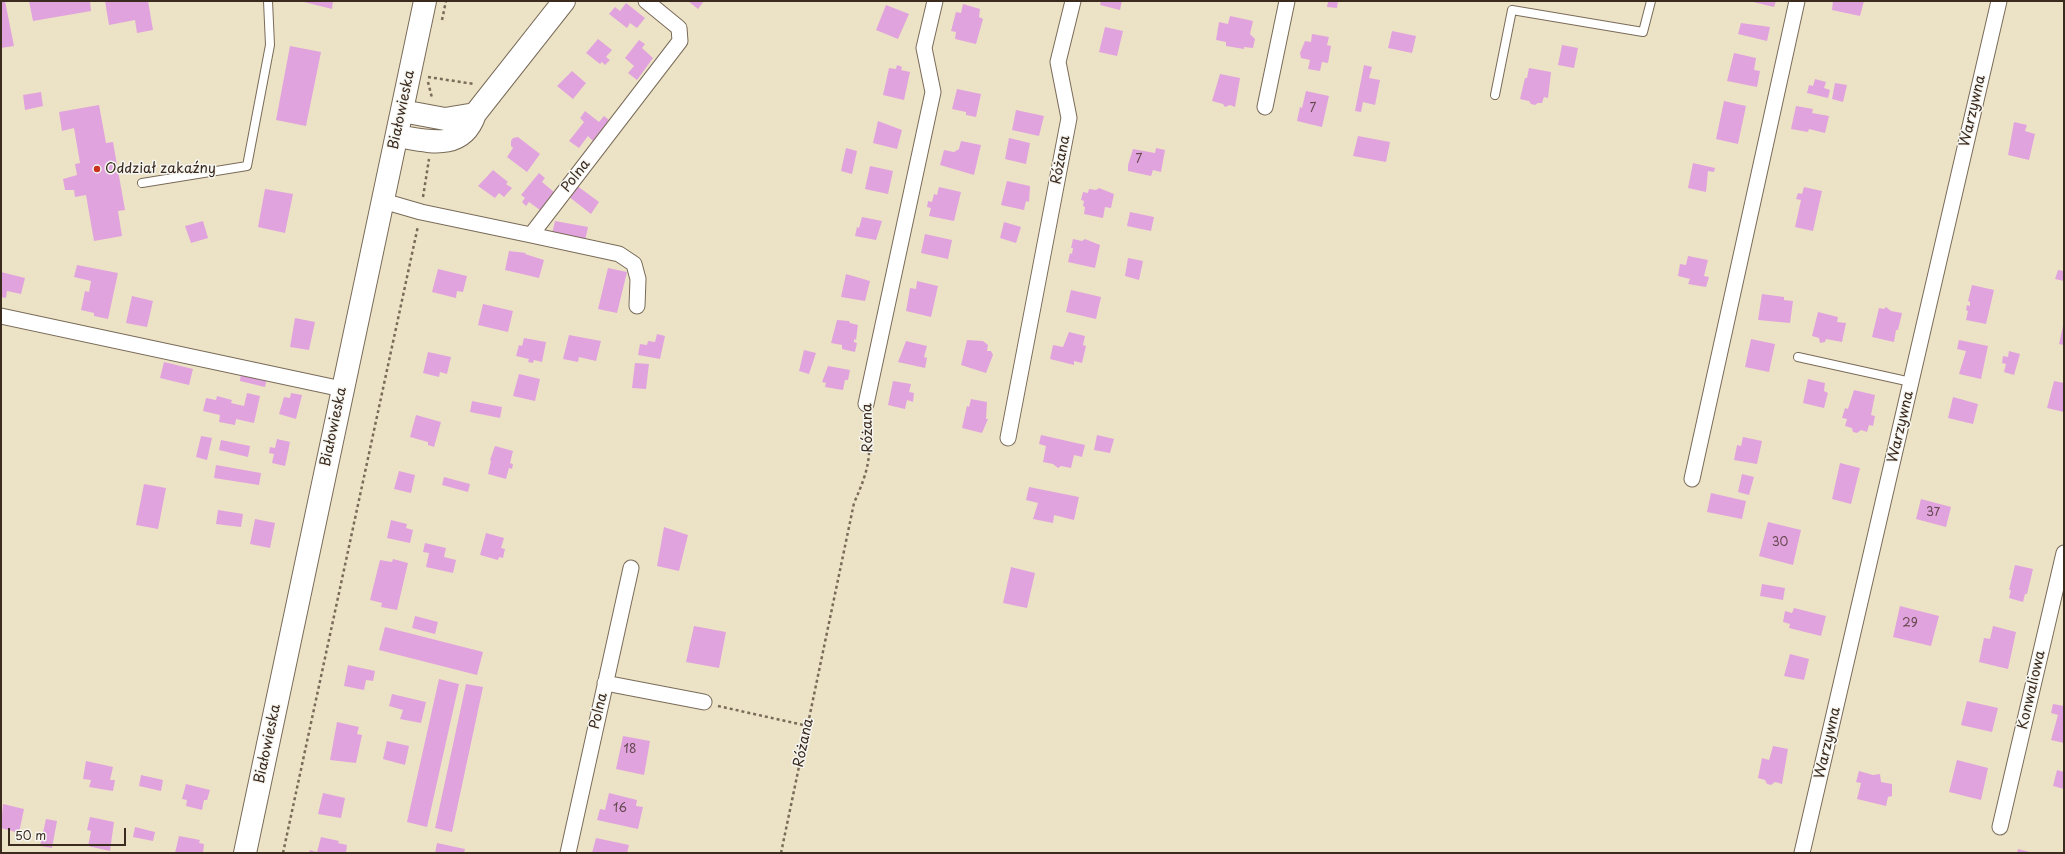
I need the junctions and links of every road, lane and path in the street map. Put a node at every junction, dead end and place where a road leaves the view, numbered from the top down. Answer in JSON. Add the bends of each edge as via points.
{"nodes":[{"id":1,"x":268,"y":1,"type":"edge"},
{"id":2,"x":425,"y":1,"type":"edge"},
{"id":3,"x":446,"y":1,"type":"edge"},
{"id":4,"x":564,"y":1,"type":"edge"},
{"id":5,"x":646,"y":1,"type":"edge"},
{"id":6,"x":935,"y":1,"type":"edge"},
{"id":7,"x":1073,"y":1,"type":"edge"},
{"id":8,"x":1286,"y":1,"type":"edge"},
{"id":9,"x":1651,"y":1,"type":"edge"},
{"id":10,"x":1797,"y":1,"type":"edge"},
{"id":11,"x":1999,"y":1,"type":"edge"},
{"id":12,"x":441,"y":22,"type":"dead end"},
{"id":13,"x":425,"y":70,"type":"dead end"},
{"id":14,"x":1495,"y":95,"type":"dead end"},
{"id":15,"x":1265,"y":107,"type":"dead end"},
{"id":16,"x":402,"y":111,"type":"junction"},
{"id":17,"x":475,"y":114,"type":"junction"},
{"id":18,"x":434,"y":118,"type":"junction"},
{"id":19,"x":396,"y":136,"type":"junction"},
{"id":20,"x":432,"y":141,"type":"junction"},
{"id":21,"x":142,"y":183,"type":"dead end"},
{"id":22,"x":383,"y":201,"type":"junction"},
{"id":23,"x":421,"y":212,"type":"junction"},
{"id":24,"x":530,"y":234,"type":"junction"},
{"id":25,"x":637,"y":306,"type":"dead end"},
{"id":26,"x":1,"y":316,"type":"edge"},
{"id":27,"x":1798,"y":357,"type":"dead end"},
{"id":28,"x":1911,"y":382,"type":"junction"},
{"id":29,"x":342,"y":389,"type":"junction"},
{"id":30,"x":866,"y":404,"type":"joint"},
{"id":31,"x":1008,"y":438,"type":"dead end"},
{"id":32,"x":1692,"y":479,"type":"dead end"},
{"id":33,"x":2064,"y":553,"type":"edge"},
{"id":34,"x":631,"y":568,"type":"dead end"},
{"id":35,"x":605,"y":683,"type":"junction"},
{"id":36,"x":704,"y":702,"type":"joint"},
{"id":37,"x":808,"y":726,"type":"junction"},
{"id":38,"x":2000,"y":827,"type":"dead end"},
{"id":39,"x":245,"y":853,"type":"edge"},
{"id":40,"x":283,"y":853,"type":"edge"},
{"id":41,"x":568,"y":853,"type":"edge"},
{"id":42,"x":781,"y":853,"type":"edge"},
{"id":43,"x":1802,"y":853,"type":"edge"}],
"edges":[{"from":1,"to":21,"type":"lane","via":[[270,45],[247,166]]},
{"from":2,"to":16,"type":"main road","name":"Białowieska"},
{"from":3,"to":12,"type":"path"},
{"from":4,"to":17,"type":"main road"},
{"from":5,"to":24,"type":"street","name":"Polna","via":[[679,28],[680,41]]},
{"from":6,"to":30,"type":"street","name":"Różana","via":[[924,48],[933,92]]},
{"from":7,"to":31,"type":"street","name":"Różana","via":[[1058,62],[1069,118]]},
{"from":8,"to":15,"type":"street"},
{"from":9,"to":14,"type":"lane","via":[[1643,32],[1512,10]]},
{"from":10,"to":32,"type":"street"},
{"from":11,"to":28,"type":"street","name":"Warzywna"},
{"from":13,"to":18,"type":"path","via":[[434,104]]},
{"from":16,"to":18,"type":"main road"},
{"from":16,"to":19,"type":"main road","name":"Białowieska"},
{"from":17,"to":18,"type":"main road","via":[[456,118]]},
{"from":17,"to":20,"type":"main road","via":[[466,133],[446,141]]},
{"from":19,"to":20,"type":"main road"},
{"from":19,"to":22,"type":"main road","name":"Białowieska"},
{"from":20,"to":23,"type":"path"},
{"from":22,"to":23,"type":"street"},
{"from":22,"to":29,"type":"main road","name":"Białowieska"},
{"from":23,"to":24,"type":"street"},
{"from":23,"to":40,"type":"path"},
{"from":24,"to":25,"type":"street","via":[[624,257],[634,264],[638,279]]},
{"from":26,"to":29,"type":"street"},
{"from":27,"to":28,"type":"lane"},
{"from":28,"to":43,"type":"street","name":"Warzywna"},
{"from":29,"to":39,"type":"main road","name":"Białowieska"},
{"from":30,"to":37,"type":"path","name":"Różana","via":[[870,443],[867,472],[854,503]]},
{"from":33,"to":38,"type":"street","name":"Konwaliowa"},
{"from":34,"to":35,"type":"street","name":"Polna"},
{"from":35,"to":36,"type":"street"},
{"from":35,"to":41,"type":"street","name":"Polna"},
{"from":36,"to":37,"type":"path"},
{"from":37,"to":42,"type":"path","name":"Różana"}]}
